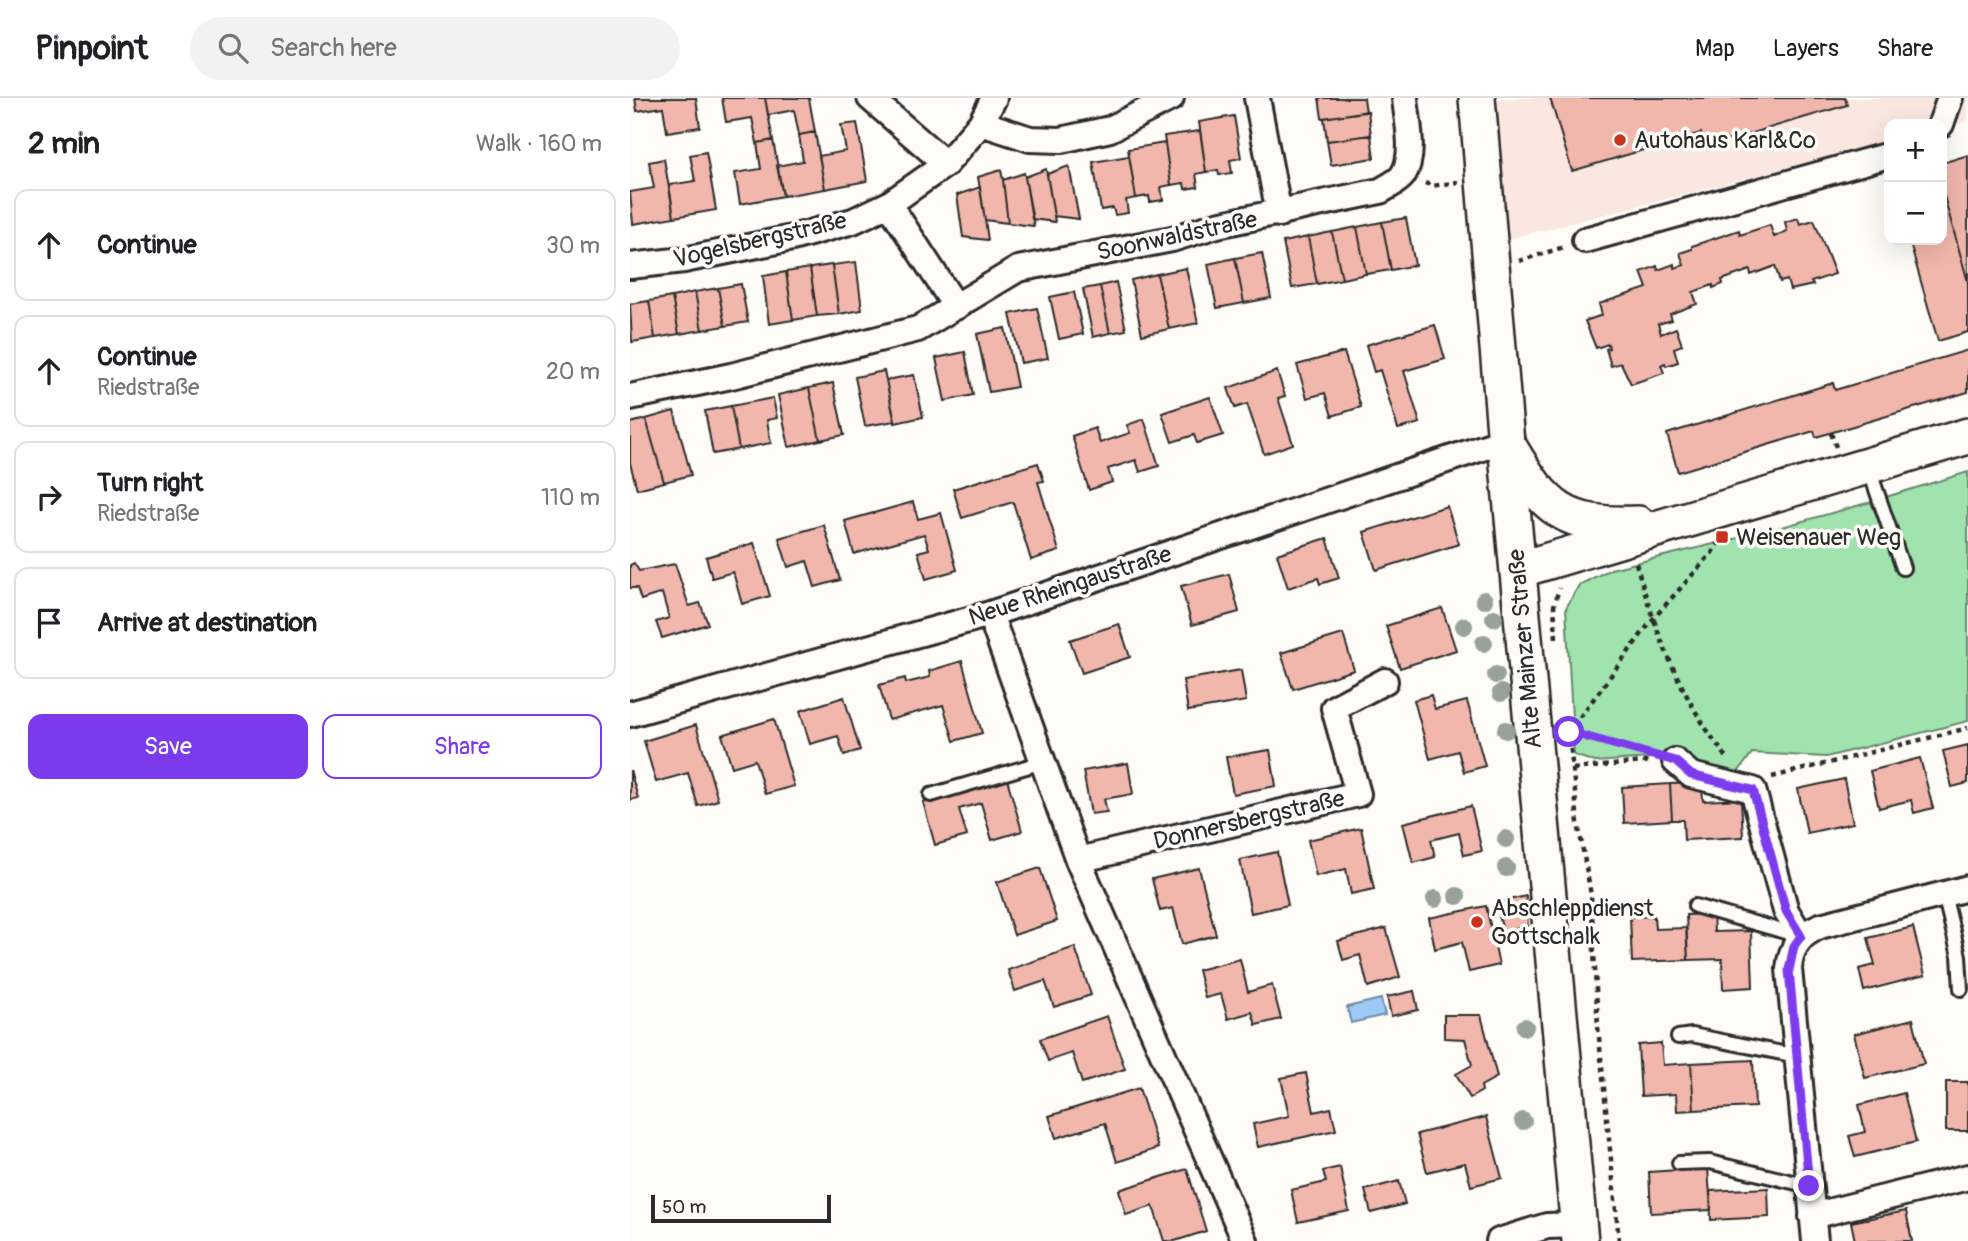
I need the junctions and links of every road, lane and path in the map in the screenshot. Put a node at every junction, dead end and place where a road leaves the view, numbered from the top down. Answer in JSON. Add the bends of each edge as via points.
{"nodes":[{"id":1,"x":870,"y":98,"type":"edge"},
{"id":2,"x":994,"y":98,"type":"edge"},
{"id":3,"x":1171,"y":98,"type":"edge"},
{"id":4,"x":1258,"y":98,"type":"edge"},
{"id":5,"x":1405,"y":98,"type":"edge"},
{"id":6,"x":1477,"y":98,"type":"edge"},
{"id":7,"x":1950,"y":98,"type":"edge"},
{"id":8,"x":1943,"y":119,"type":"edge"},
{"id":9,"x":981,"y":123,"type":"junction"},
{"id":10,"x":1884,"y":156,"type":"edge"},
{"id":11,"x":946,"y":164,"type":"junction"},
{"id":12,"x":1462,"y":181,"type":"dead end"},
{"id":13,"x":1432,"y":186,"type":"dead end"},
{"id":14,"x":889,"y":204,"type":"junction"},
{"id":15,"x":1279,"y":214,"type":"junction"},
{"id":16,"x":1585,"y":240,"type":"dead end"},
{"id":17,"x":1537,"y":256,"type":"dead end"},
{"id":18,"x":1511,"y":264,"type":"dead end"},
{"id":19,"x":630,"y":266,"type":"edge"},
{"id":20,"x":956,"y":307,"type":"junction"},
{"id":21,"x":630,"y":397,"type":"edge"},
{"id":22,"x":1968,"y":436,"type":"edge"},
{"id":23,"x":1506,"y":443,"type":"junction"},
{"id":24,"x":1868,"y":466,"type":"junction"},
{"id":25,"x":1673,"y":523,"type":"junction"},
{"id":26,"x":1718,"y":543,"type":"dead end"},
{"id":27,"x":1634,"y":559,"type":"dead end"},
{"id":28,"x":1903,"y":568,"type":"dead end"},
{"id":29,"x":1518,"y":570,"type":"junction"},
{"id":30,"x":990,"y":614,"type":"junction"},
{"id":31,"x":1652,"y":620,"type":"junction"},
{"id":32,"x":1385,"y":681,"type":"dead end"},
{"id":33,"x":630,"y":714,"type":"edge"},
{"id":34,"x":1968,"y":728,"type":"edge"},
{"id":35,"x":1561,"y":730,"type":"dead end"},
{"id":36,"x":1569,"y":732,"type":"junction"},
{"id":37,"x":1672,"y":760,"type":"junction"},
{"id":38,"x":1043,"y":762,"type":"junction"},
{"id":39,"x":1573,"y":769,"type":"junction"},
{"id":40,"x":1753,"y":790,"type":"junction"},
{"id":41,"x":931,"y":795,"type":"dead end"},
{"id":42,"x":1079,"y":860,"type":"junction"},
{"id":43,"x":1968,"y":888,"type":"edge"},
{"id":44,"x":1944,"y":894,"type":"junction"},
{"id":45,"x":1695,"y":906,"type":"dead end"},
{"id":46,"x":1801,"y":936,"type":"junction"},
{"id":47,"x":1961,"y":989,"type":"dead end"},
{"id":48,"x":1678,"y":1037,"type":"dead end"},
{"id":49,"x":1797,"y":1056,"type":"junction"},
{"id":50,"x":1679,"y":1163,"type":"dead end"},
{"id":51,"x":1968,"y":1177,"type":"edge"},
{"id":52,"x":1809,"y":1186,"type":"junction"},
{"id":53,"x":1812,"y":1216,"type":"junction"},
{"id":54,"x":1580,"y":1233,"type":"edge"},
{"id":55,"x":1245,"y":1241,"type":"edge"},
{"id":56,"x":1499,"y":1241,"type":"edge"},
{"id":57,"x":1619,"y":1241,"type":"edge"},
{"id":58,"x":1815,"y":1241,"type":"edge"}],
"edges":[{"from":1,"to":11,"type":"street"},
{"from":2,"to":9,"type":"street","name":"Vogelsbergstraße"},
{"from":3,"to":9,"type":"street","via":[[1110,129],[1061,140],[1030,139]]},
{"from":4,"to":15,"type":"street"},
{"from":5,"to":15,"type":"street","name":"Soonwaldstraße","via":[[1409,147],[1403,176],[1380,191]]},
{"from":6,"to":23,"type":"street","name":"Alte Mainzer Straße"},
{"from":7,"to":8,"type":"street"},
{"from":9,"to":11,"type":"street","name":"Vogelsbergstraße"},
{"from":10,"to":16,"type":"street"},
{"from":11,"to":14,"type":"street","name":"Vogelsbergstraße"},
{"from":12,"to":13,"type":"path"},
{"from":14,"to":19,"type":"street","name":"Vogelsbergstraße","via":[[853,221],[792,239]]},
{"from":14,"to":20,"type":"street"},
{"from":15,"to":20,"type":"street","name":"Soonwaldstraße","via":[[1018,269]]},
{"from":17,"to":18,"type":"path"},
{"from":20,"to":21,"type":"street","name":"Soonwaldstraße","via":[[918,329]]},
{"from":22,"to":24,"type":"street"},
{"from":23,"to":25,"type":"street","via":[[1543,499],[1563,514],[1615,525]]},
{"from":23,"to":29,"type":"street","name":"Alte Mainzer Straße"},
{"from":23,"to":30,"type":"street","name":"Neue Rheingaustraße"},
{"from":24,"to":25,"type":"street"},
{"from":24,"to":28,"type":"lane"},
{"from":25,"to":29,"type":"street"},
{"from":26,"to":31,"type":"path"},
{"from":27,"to":31,"type":"path"},
{"from":29,"to":54,"type":"street","name":"Alte Mainzer Straße"},
{"from":30,"to":33,"type":"street","name":"Neue Rheingaustraße"},
{"from":30,"to":38,"type":"street"},
{"from":31,"to":36,"type":"path"},
{"from":31,"to":40,"type":"path","via":[[1677,679],[1711,737]]},
{"from":32,"to":42,"type":"street","name":"Donnersbergstraße","via":[[1334,708],[1358,794]]},
{"from":34,"to":40,"type":"path","via":[[1761,780]]},
{"from":35,"to":36,"type":"path"},
{"from":36,"to":37,"type":"path"},
{"from":36,"to":39,"type":"path"},
{"from":37,"to":39,"type":"path"},
{"from":37,"to":40,"type":"street","via":[[1691,775]]},
{"from":38,"to":41,"type":"lane"},
{"from":38,"to":42,"type":"street"},
{"from":39,"to":57,"type":"path","via":[[1591,895],[1598,1027]]},
{"from":40,"to":46,"type":"street","via":[[1786,911]]},
{"from":42,"to":55,"type":"street"},
{"from":43,"to":44,"type":"street"},
{"from":44,"to":46,"type":"street","via":[[1820,926]]},
{"from":44,"to":47,"type":"lane","via":[[1959,956]]},
{"from":45,"to":46,"type":"lane"},
{"from":46,"to":49,"type":"street","via":[[1789,970]]},
{"from":48,"to":49,"type":"lane","via":[[1692,1035]]},
{"from":49,"to":52,"type":"street"},
{"from":50,"to":52,"type":"lane","via":[[1710,1162]]},
{"from":51,"to":53,"type":"street"},
{"from":52,"to":53,"type":"street"},
{"from":53,"to":58,"type":"street"},
{"from":54,"to":56,"type":"street","via":[[1547,1226]]}]}
